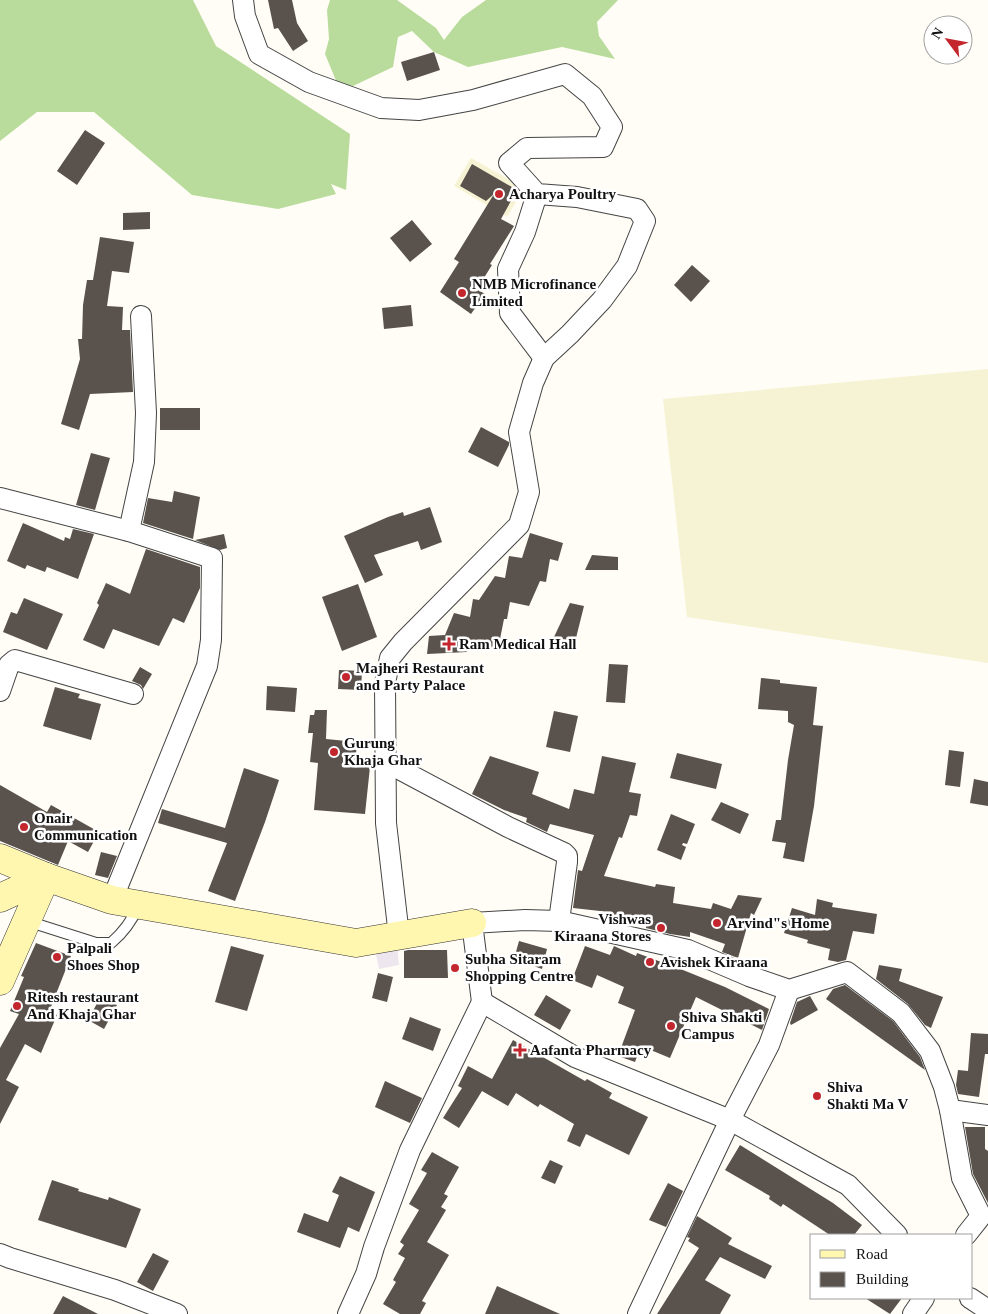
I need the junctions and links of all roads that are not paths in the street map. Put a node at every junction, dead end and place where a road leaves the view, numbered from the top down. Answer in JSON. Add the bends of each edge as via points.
{"nodes":[{"id":1,"x":244,"y":0,"type":"edge"},
{"id":2,"x":537,"y":194,"type":"junction"},
{"id":3,"x":141,"y":316,"type":"dead end"},
{"id":4,"x":544,"y":358,"type":"junction"},
{"id":5,"x":0,"y":498,"type":"edge"},
{"id":6,"x":129,"y":531,"type":"junction"},
{"id":7,"x":0,"y":691,"type":"edge"},
{"id":8,"x":133,"y":694,"type":"dead end"},
{"id":9,"x":386,"y":762,"type":"junction"},
{"id":10,"x":0,"y":858,"type":"edge"},
{"id":11,"x":46,"y":877,"type":"junction"},
{"id":12,"x":0,"y":898,"type":"edge"},
{"id":13,"x":112,"y":900,"type":"junction"},
{"id":14,"x":139,"y":904,"type":"junction"},
{"id":15,"x":559,"y":920,"type":"junction"},
{"id":16,"x":27,"y":921,"type":"junction"},
{"id":17,"x":472,"y":923,"type":"junction"},
{"id":18,"x":399,"y":936,"type":"junction"},
{"id":19,"x":0,"y":981,"type":"edge"},
{"id":20,"x":789,"y":990,"type":"junction"},
{"id":21,"x":482,"y":1002,"type":"junction"},
{"id":22,"x":950,"y":1110,"type":"junction"},
{"id":23,"x":988,"y":1115,"type":"edge"},
{"id":24,"x":730,"y":1120,"type":"junction"},
{"id":25,"x":984,"y":1222,"type":"edge"},
{"id":26,"x":896,"y":1234,"type":"edge"},
{"id":27,"x":967,"y":1234,"type":"edge"},
{"id":28,"x":0,"y":1254,"type":"edge"},
{"id":29,"x":923,"y":1299,"type":"edge"},
{"id":30,"x":972,"y":1299,"type":"edge"},
{"id":31,"x":988,"y":1310,"type":"edge"},
{"id":32,"x":177,"y":1314,"type":"edge"},
{"id":33,"x":348,"y":1314,"type":"edge"},
{"id":34,"x":638,"y":1314,"type":"edge"},
{"id":35,"x":913,"y":1314,"type":"edge"}],
"edges":[{"from":1,"to":2,"type":"street","via":[[245,16],[259,54],[309,82],[381,108],[419,110],[473,100],[565,74],[592,96],[612,127],[603,147],[527,148],[509,162]]},
{"from":2,"to":4,"type":"street","via":[[525,232],[508,269],[510,313]]},
{"from":2,"to":4,"type":"street","via":[[577,197],[637,209],[645,221],[627,266],[602,300]]},
{"from":3,"to":6,"type":"street","via":[[146,413],[144,462]]},
{"from":4,"to":9,"type":"street","via":[[532,383],[519,432],[529,492],[519,525],[402,642],[390,658],[385,683]]},
{"from":5,"to":6,"type":"street"},
{"from":6,"to":13,"type":"street","via":[[212,558],[212,640],[207,666]]},
{"from":7,"to":8,"type":"street","via":[[14,660]]},
{"from":9,"to":15,"type":"street","via":[[567,856]]},
{"from":9,"to":18,"type":"street","via":[[386,823]]},
{"from":10,"to":11,"type":"main road"},
{"from":11,"to":12,"type":"main road"},
{"from":11,"to":13,"type":"main road"},
{"from":11,"to":16,"type":"main road"},
{"from":13,"to":14,"type":"main road"},
{"from":14,"to":16,"type":"lane","via":[[132,920],[111,943],[96,943]]},
{"from":14,"to":18,"type":"main road","via":[[356,943]]},
{"from":15,"to":17,"type":"street"},
{"from":15,"to":20,"type":"street","via":[[688,950]]},
{"from":16,"to":19,"type":"main road"},
{"from":17,"to":18,"type":"main road"},
{"from":17,"to":21,"type":"street"},
{"from":20,"to":22,"type":"street","via":[[847,972],[901,1013],[918,1032],[930,1051]]},
{"from":20,"to":24,"type":"street","via":[[769,1045]]},
{"from":21,"to":24,"type":"street","via":[[575,1057]]},
{"from":21,"to":33,"type":"street","via":[[410,1150],[366,1274]]},
{"from":22,"to":23,"type":"street"},
{"from":22,"to":25,"type":"street","via":[[962,1178]]},
{"from":24,"to":26,"type":"street","via":[[848,1185]]},
{"from":24,"to":34,"type":"street"},
{"from":25,"to":27,"type":"street"},
{"from":28,"to":32,"type":"street","via":[[115,1290]]},
{"from":29,"to":35,"type":"street"},
{"from":30,"to":31,"type":"street"}]}
